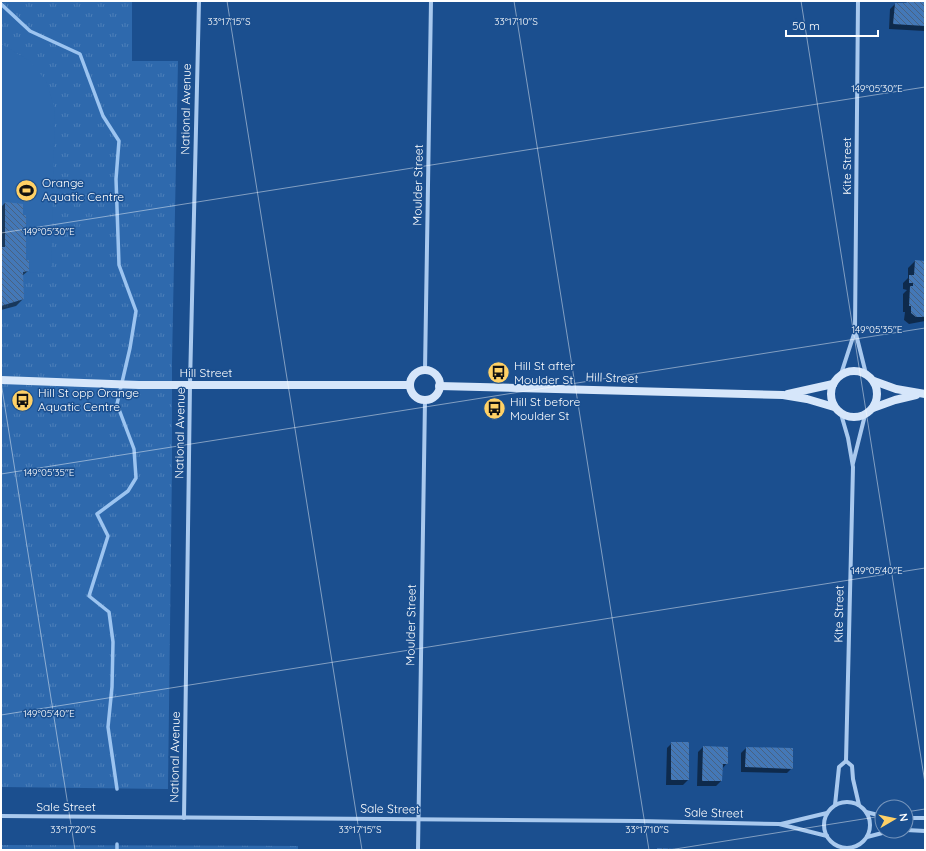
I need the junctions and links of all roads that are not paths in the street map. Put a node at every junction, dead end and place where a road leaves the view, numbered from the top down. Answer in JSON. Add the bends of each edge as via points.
{"nodes":[{"id":1,"x":199,"y":1,"type":"edge"},
{"id":2,"x":431,"y":1,"type":"edge"},
{"id":3,"x":858,"y":1,"type":"edge"},
{"id":4,"x":855,"y":330,"type":"junction"},
{"id":5,"x":425,"y":370,"type":"junction"},
{"id":6,"x":841,"y":374,"type":"junction"},
{"id":7,"x":866,"y":374,"type":"junction"},
{"id":8,"x":1,"y":380,"type":"edge"},
{"id":9,"x":874,"y":381,"type":"junction"},
{"id":10,"x":833,"y":384,"type":"junction"},
{"id":11,"x":190,"y":385,"type":"junction"},
{"id":12,"x":410,"y":385,"type":"junction"},
{"id":13,"x":439,"y":386,"type":"junction"},
{"id":14,"x":922,"y":394,"type":"edge"},
{"id":15,"x":783,"y":395,"type":"junction"},
{"id":16,"x":425,"y":400,"type":"junction"},
{"id":17,"x":834,"y":407,"type":"junction"},
{"id":18,"x":873,"y":408,"type":"junction"},
{"id":19,"x":841,"y":414,"type":"junction"},
{"id":20,"x":866,"y":415,"type":"junction"},
{"id":21,"x":852,"y":467,"type":"junction"},
{"id":22,"x":846,"y":761,"type":"junction"},
{"id":23,"x":835,"y":805,"type":"junction"},
{"id":24,"x":859,"y":805,"type":"junction"},
{"id":25,"x":866,"y":812,"type":"junction"},
{"id":26,"x":827,"y":813,"type":"junction"},
{"id":27,"x":874,"y":814,"type":"edge"},
{"id":28,"x":1,"y":816,"type":"edge"},
{"id":29,"x":184,"y":818,"type":"junction"},
{"id":30,"x":914,"y":818,"type":"edge"},
{"id":31,"x":925,"y":818,"type":"edge"},
{"id":32,"x":418,"y":819,"type":"junction"},
{"id":33,"x":778,"y":824,"type":"junction"},
{"id":34,"x":914,"y":830,"type":"edge"},
{"id":35,"x":925,"y":831,"type":"edge"},
{"id":36,"x":874,"y":835,"type":"edge"},
{"id":37,"x":828,"y":836,"type":"junction"},
{"id":38,"x":867,"y":837,"type":"junction"},
{"id":39,"x":834,"y":844,"type":"junction"},
{"id":40,"x":859,"y":844,"type":"junction"},
{"id":41,"x":418,"y":850,"type":"edge"},
{"id":42,"x":836,"y":850,"type":"edge"},
{"id":43,"x":858,"y":850,"type":"edge"}],
"edges":[{"from":1,"to":11,"type":"street","name":"National Avenue"},
{"from":2,"to":5,"type":"street","name":"Moulder Street"},
{"from":3,"to":4,"type":"street","name":"Kite Street"},
{"from":4,"to":6,"type":"street","name":"Kite Street"},
{"from":4,"to":7,"type":"street","name":"Kite Street"},
{"from":5,"to":12,"type":"street","via":[[413,376]]},
{"from":5,"to":13,"type":"street","via":[[437,377]]},
{"from":6,"to":7,"type":"street","via":[[854,370]]},
{"from":6,"to":10,"type":"street"},
{"from":7,"to":9,"type":"street"},
{"from":8,"to":11,"type":"street","name":"Hill Street"},
{"from":9,"to":14,"type":"street"},
{"from":9,"to":18,"type":"street","via":[[877,395]]},
{"from":10,"to":15,"type":"street","name":"Hill Street"},
{"from":10,"to":17,"type":"street","via":[[831,396]]},
{"from":11,"to":12,"type":"street","name":"Hill Street"},
{"from":11,"to":29,"type":"street","name":"National Avenue"},
{"from":12,"to":16,"type":"street","via":[[416,397]]},
{"from":13,"to":15,"type":"street","name":"Hill Street"},
{"from":13,"to":16,"type":"street","via":[[436,394]]},
{"from":14,"to":18,"type":"street"},
{"from":15,"to":17,"type":"street","name":"Hill Street"},
{"from":16,"to":32,"type":"street","name":"Moulder Street"},
{"from":17,"to":19,"type":"street"},
{"from":18,"to":20,"type":"street"},
{"from":19,"to":20,"type":"street","via":[[853,418]]},
{"from":19,"to":21,"type":"street","name":"Kite Street"},
{"from":20,"to":21,"type":"street","name":"Kite Street"},
{"from":21,"to":22,"type":"street","name":"Kite Street"},
{"from":22,"to":23,"type":"street","name":"Kite Street","via":[[839,767]]},
{"from":22,"to":24,"type":"street","name":"Kite Street","via":[[852,766]]},
{"from":23,"to":24,"type":"street","via":[[847,802]]},
{"from":23,"to":26,"type":"street"},
{"from":24,"to":25,"type":"street"},
{"from":25,"to":27,"type":"street"},
{"from":25,"to":38,"type":"street","via":[[870,824]]},
{"from":26,"to":33,"type":"street","name":"Sale Street"},
{"from":26,"to":37,"type":"street","via":[[825,829]]},
{"from":28,"to":29,"type":"street","name":"Sale Street"},
{"from":29,"to":32,"type":"street","name":"Sale Street"},
{"from":30,"to":31,"type":"street"},
{"from":32,"to":33,"type":"street","name":"Sale Street"},
{"from":32,"to":41,"type":"street","name":"Moulder Street"},
{"from":33,"to":37,"type":"street","name":"Sale Street"},
{"from":34,"to":35,"type":"street"},
{"from":36,"to":38,"type":"street"},
{"from":37,"to":39,"type":"street"},
{"from":38,"to":40,"type":"street"},
{"from":39,"to":40,"type":"street","via":[[846,848]]},
{"from":39,"to":42,"type":"street"},
{"from":40,"to":43,"type":"street"}]}
